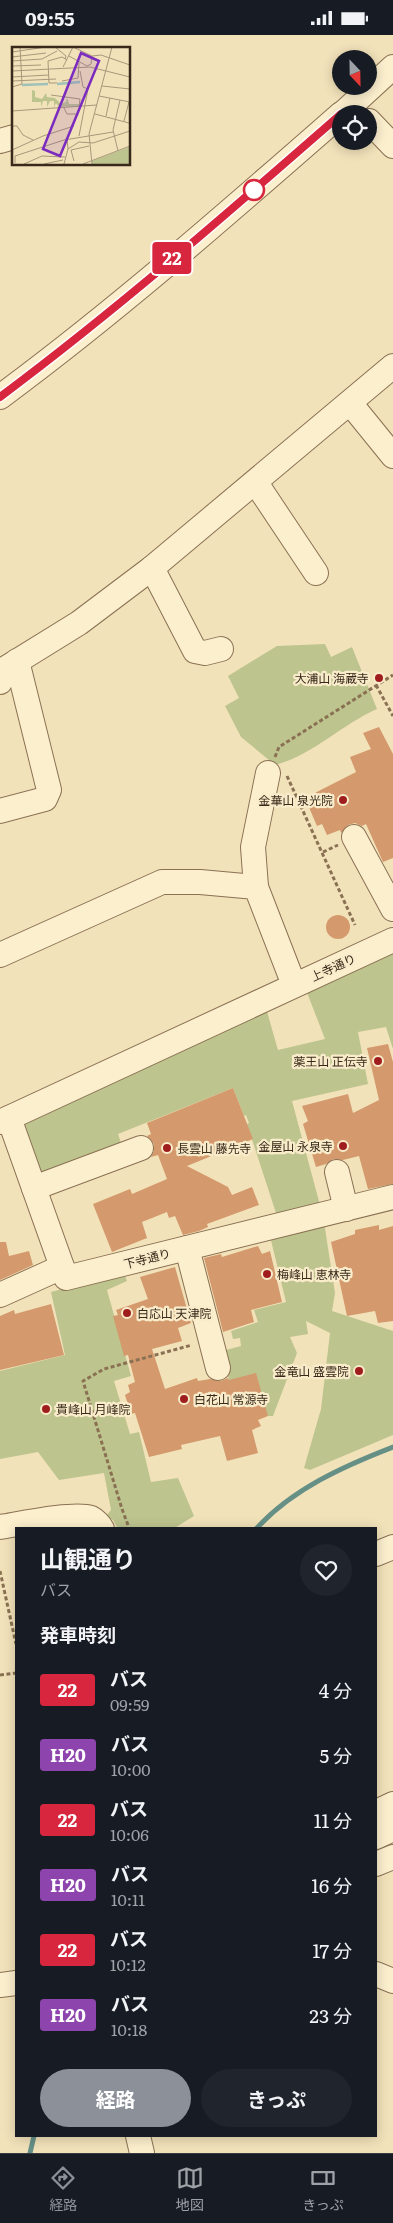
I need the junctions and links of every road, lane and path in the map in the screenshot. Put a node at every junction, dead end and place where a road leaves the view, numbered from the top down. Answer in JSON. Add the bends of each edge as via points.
{"nodes":[{"id":1,"x":393,"y":67,"type":"edge"},
{"id":2,"x":356,"y":105,"type":"edge"},
{"id":3,"x":332,"y":126,"type":"edge"},
{"id":4,"x":377,"y":129,"type":"edge"},
{"id":5,"x":393,"y":146,"type":"edge"},
{"id":6,"x":393,"y":366,"type":"edge"},
{"id":7,"x":0,"y":397,"type":"edge"},
{"id":8,"x":350,"y":403,"type":"junction"},
{"id":9,"x":393,"y":455,"type":"edge"},
{"id":10,"x":256,"y":483,"type":"junction"},
{"id":11,"x":152,"y":568,"type":"junction"},
{"id":12,"x":316,"y":573,"type":"dead end"},
{"id":13,"x":221,"y":649,"type":"dead end"},
{"id":14,"x":5,"y":670,"type":"edge"},
{"id":15,"x":393,"y":675,"type":"edge"},
{"id":16,"x":376,"y":685,"type":"junction"},
{"id":17,"x":393,"y":716,"type":"edge"},
{"id":18,"x":278,"y":769,"type":"junction"},
{"id":19,"x":0,"y":811,"type":"edge"},
{"id":20,"x":354,"y":837,"type":"dead end"},
{"id":21,"x":256,"y":887,"type":"junction"},
{"id":22,"x":393,"y":909,"type":"edge"},
{"id":23,"x":355,"y":925,"type":"dead end"},
{"id":24,"x":393,"y":940,"type":"edge"},
{"id":25,"x":0,"y":955,"type":"edge"},
{"id":26,"x":278,"y":992,"type":"junction"},
{"id":27,"x":5,"y":1120,"type":"edge"},
{"id":28,"x":141,"y":1148,"type":"dead end"},
{"id":29,"x":336,"y":1172,"type":"dead end"},
{"id":30,"x":34,"y":1188,"type":"junction"},
{"id":31,"x":393,"y":1197,"type":"edge"},
{"id":32,"x":346,"y":1209,"type":"junction"},
{"id":33,"x":187,"y":1248,"type":"junction"},
{"id":34,"x":62,"y":1267,"type":"junction"},
{"id":35,"x":0,"y":1295,"type":"edge"},
{"id":36,"x":211,"y":1340,"type":"junction"},
{"id":37,"x":218,"y":1368,"type":"dead end"},
{"id":38,"x":128,"y":1525,"type":"dead end"},
{"id":39,"x":0,"y":1527,"type":"edge"},
{"id":40,"x":102,"y":1527,"type":"edge"},
{"id":41,"x":393,"y":1547,"type":"edge"},
{"id":42,"x":377,"y":1554,"type":"edge"},
{"id":43,"x":0,"y":1571,"type":"edge"},
{"id":44,"x":15,"y":1640,"type":"edge"},
{"id":45,"x":15,"y":1673,"type":"edge"},
{"id":46,"x":0,"y":1675,"type":"edge"},
{"id":47,"x":393,"y":1804,"type":"edge"},
{"id":48,"x":377,"y":1812,"type":"edge"},
{"id":49,"x":393,"y":1829,"type":"edge"},
{"id":50,"x":377,"y":1837,"type":"edge"},
{"id":51,"x":393,"y":1857,"type":"edge"},
{"id":52,"x":377,"y":1864,"type":"edge"},
{"id":53,"x":377,"y":1974,"type":"edge"},
{"id":54,"x":393,"y":1981,"type":"edge"},
{"id":55,"x":138,"y":2137,"type":"edge"},
{"id":56,"x":142,"y":2153,"type":"edge"}],
"edges":[{"from":1,"to":2,"type":"street"},
{"from":3,"to":7,"type":"street","via":[[62,350]]},
{"from":4,"to":5,"type":"street"},
{"from":6,"to":8,"type":"street"},
{"from":8,"to":9,"type":"street"},
{"from":8,"to":10,"type":"street"},
{"from":10,"to":11,"type":"street"},
{"from":10,"to":12,"type":"street"},
{"from":11,"to":13,"type":"street","via":[[195,651],[205,653]]},
{"from":11,"to":14,"type":"street","via":[[79,623]]},
{"from":14,"to":19,"type":"street","via":[[49,791],[45,799]]},
{"from":15,"to":16,"type":"path"},
{"from":16,"to":17,"type":"path"},
{"from":16,"to":18,"type":"path","via":[[280,747],[274,759]]},
{"from":18,"to":21,"type":"street","via":[[253,847]]},
{"from":18,"to":23,"type":"path"},
{"from":20,"to":22,"type":"street"},
{"from":21,"to":25,"type":"street","via":[[162,882]]},
{"from":21,"to":26,"type":"street"},
{"from":24,"to":26,"type":"street","name":"上寺通り"},
{"from":26,"to":27,"type":"street","name":"上寺通り"},
{"from":27,"to":30,"type":"street"},
{"from":28,"to":30,"type":"street"},
{"from":29,"to":32,"type":"street"},
{"from":30,"to":34,"type":"street"},
{"from":31,"to":32,"type":"street","name":"下寺通り"},
{"from":32,"to":33,"type":"street","name":"下寺通り"},
{"from":33,"to":34,"type":"street","name":"下寺通り","via":[[66,1278]]},
{"from":33,"to":36,"type":"street"},
{"from":34,"to":35,"type":"street"},
{"from":36,"to":37,"type":"street"},
{"from":36,"to":38,"type":"path","via":[[104,1369],[83,1381]]},
{"from":39,"to":40,"type":"street","via":[[63,1517],[90,1518]]},
{"from":41,"to":42,"type":"street"},
{"from":43,"to":44,"type":"path"},
{"from":45,"to":46,"type":"path"},
{"from":47,"to":48,"type":"street"},
{"from":49,"to":50,"type":"street"},
{"from":51,"to":52,"type":"street"},
{"from":53,"to":54,"type":"street"},
{"from":55,"to":56,"type":"street"}]}
